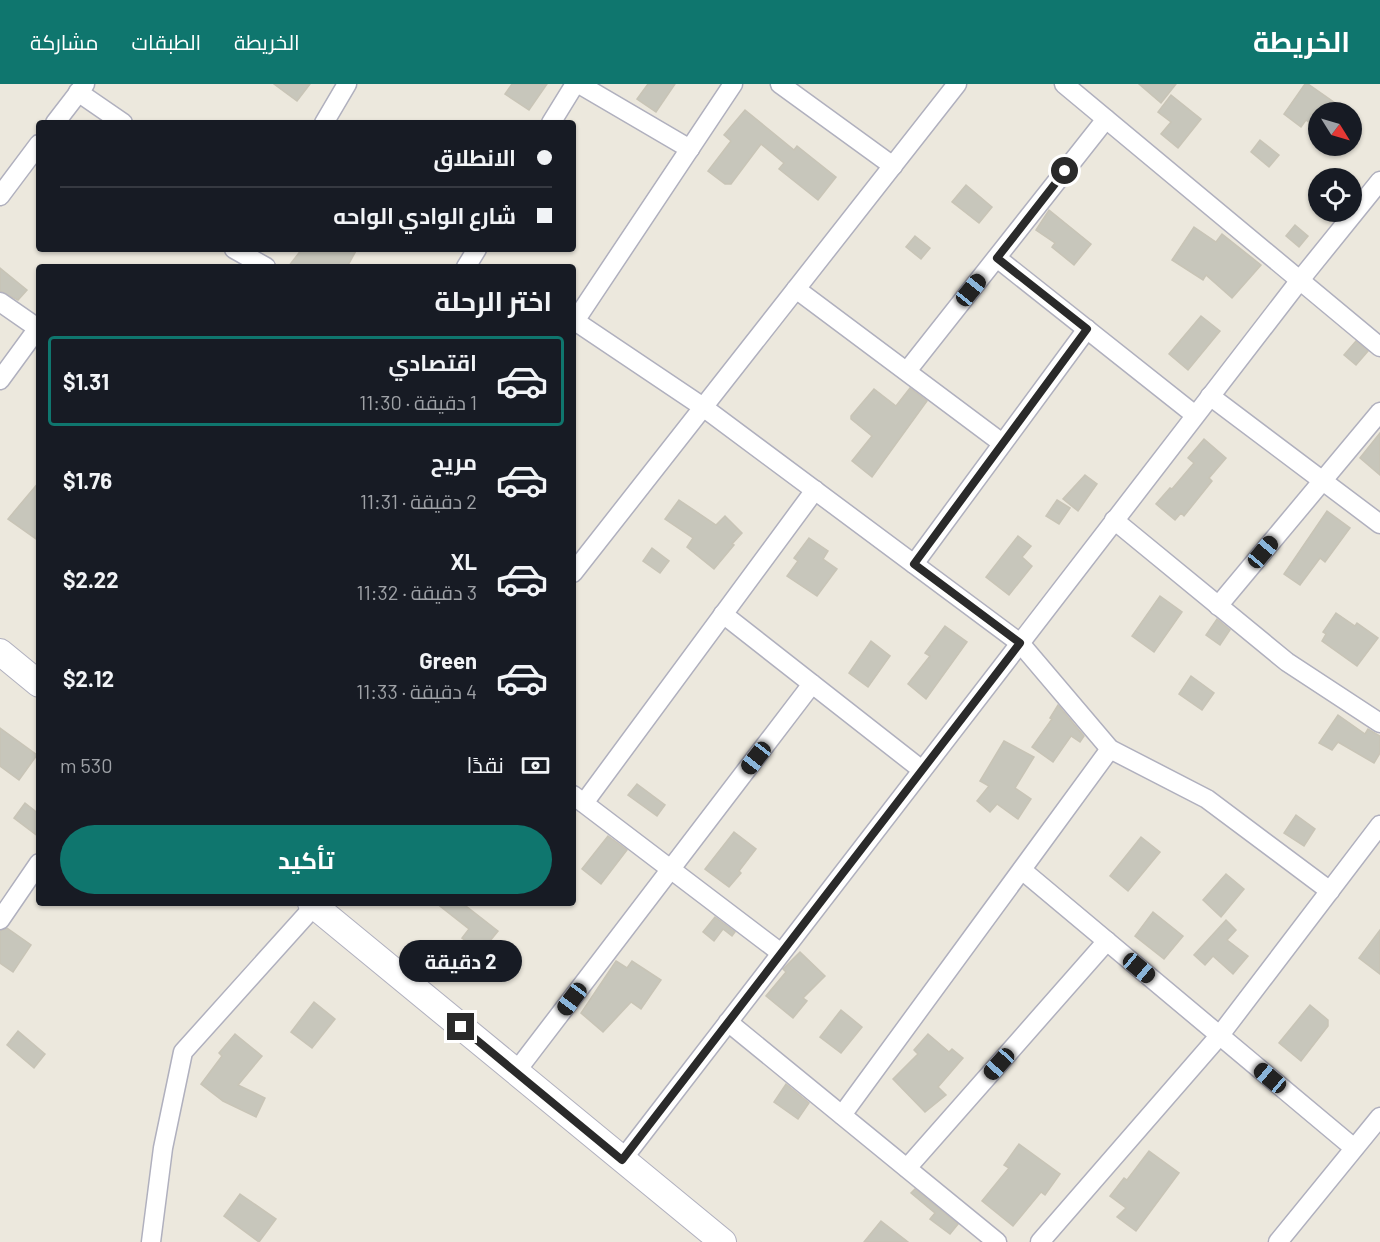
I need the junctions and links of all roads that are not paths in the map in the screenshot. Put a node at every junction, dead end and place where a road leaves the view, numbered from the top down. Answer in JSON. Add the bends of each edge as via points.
{"nodes":[{"id":1,"x":346,"y":84,"type":"edge"},
{"id":2,"x":577,"y":84,"type":"edge"},
{"id":3,"x":733,"y":84,"type":"edge"},
{"id":4,"x":780,"y":84,"type":"edge"},
{"id":5,"x":957,"y":84,"type":"edge"},
{"id":6,"x":1064,"y":84,"type":"edge"},
{"id":7,"x":82,"y":88,"type":"edge"},
{"id":8,"x":1106,"y":119,"type":"junction"},
{"id":9,"x":57,"y":120,"type":"edge"},
{"id":10,"x":119,"y":120,"type":"edge"},
{"id":11,"x":326,"y":120,"type":"edge"},
{"id":12,"x":553,"y":120,"type":"edge"},
{"id":13,"x":36,"y":148,"type":"edge"},
{"id":14,"x":690,"y":149,"type":"junction"},
{"id":15,"x":893,"y":166,"type":"junction"},
{"id":16,"x":1380,"y":181,"type":"edge"},
{"id":17,"x":0,"y":196,"type":"edge"},
{"id":18,"x":245,"y":252,"type":"edge"},
{"id":19,"x":997,"y":258,"type":"junction"},
{"id":20,"x":262,"y":264,"type":"edge"},
{"id":21,"x":1300,"y":280,"type":"junction"},
{"id":22,"x":796,"y":289,"type":"junction"},
{"id":23,"x":0,"y":302,"type":"edge"},
{"id":24,"x":576,"y":320,"type":"edge"},
{"id":25,"x":576,"y":324,"type":"edge"},
{"id":26,"x":36,"y":327,"type":"edge"},
{"id":27,"x":1087,"y":329,"type":"junction"},
{"id":28,"x":36,"y":331,"type":"edge"},
{"id":29,"x":1380,"y":347,"type":"edge"},
{"id":30,"x":907,"y":371,"type":"junction"},
{"id":31,"x":0,"y":380,"type":"edge"},
{"id":32,"x":1210,"y":396,"type":"junction"},
{"id":33,"x":703,"y":407,"type":"junction"},
{"id":34,"x":1380,"y":412,"type":"edge"},
{"id":35,"x":1195,"y":415,"type":"junction"},
{"id":36,"x":1002,"y":443,"type":"junction"},
{"id":37,"x":1323,"y":481,"type":"junction"},
{"id":38,"x":815,"y":490,"type":"junction"},
{"id":39,"x":1114,"y":520,"type":"junction"},
{"id":40,"x":1380,"y":524,"type":"edge"},
{"id":41,"x":914,"y":564,"type":"junction"},
{"id":42,"x":576,"y":569,"type":"edge"},
{"id":43,"x":1218,"y":606,"type":"junction"},
{"id":44,"x":723,"y":615,"type":"junction"},
{"id":45,"x":1020,"y":643,"type":"junction"},
{"id":46,"x":0,"y":652,"type":"edge"},
{"id":47,"x":36,"y":682,"type":"edge"},
{"id":48,"x":812,"y":684,"type":"junction"},
{"id":49,"x":1380,"y":723,"type":"edge"},
{"id":50,"x":1110,"y":750,"type":"junction"},
{"id":51,"x":922,"y":770,"type":"junction"},
{"id":52,"x":578,"y":799,"type":"edge"},
{"id":53,"x":1380,"y":825,"type":"edge"},
{"id":54,"x":36,"y":866,"type":"edge"},
{"id":55,"x":671,"y":869,"type":"junction"},
{"id":56,"x":1022,"y":870,"type":"junction"},
{"id":57,"x":1330,"y":891,"type":"junction"},
{"id":58,"x":312,"y":906,"type":"edge"},
{"id":59,"x":316,"y":906,"type":"edge"},
{"id":60,"x":0,"y":920,"type":"edge"},
{"id":61,"x":1107,"y":941,"type":"junction"},
{"id":62,"x":781,"y":953,"type":"junction"},
{"id":63,"x":728,"y":1022,"type":"junction"},
{"id":64,"x":1220,"y":1035,"type":"junction"},
{"id":65,"x":515,"y":1073,"type":"junction"},
{"id":66,"x":842,"y":1115,"type":"junction"},
{"id":67,"x":1380,"y":1117,"type":"edge"},
{"id":68,"x":1354,"y":1148,"type":"junction"},
{"id":69,"x":622,"y":1160,"type":"junction"},
{"id":70,"x":907,"y":1168,"type":"junction"},
{"id":71,"x":151,"y":1242,"type":"edge"},
{"id":72,"x":723,"y":1242,"type":"edge"},
{"id":73,"x":997,"y":1242,"type":"edge"},
{"id":74,"x":1040,"y":1242,"type":"edge"},
{"id":75,"x":1278,"y":1242,"type":"edge"}],
"edges":[{"from":1,"to":11,"type":"street"},
{"from":2,"to":12,"type":"street"},
{"from":2,"to":14,"type":"street"},
{"from":3,"to":14,"type":"street"},
{"from":4,"to":15,"type":"street"},
{"from":5,"to":15,"type":"street"},
{"from":6,"to":8,"type":"street"},
{"from":7,"to":9,"type":"street"},
{"from":7,"to":10,"type":"street"},
{"from":8,"to":19,"type":"street"},
{"from":8,"to":21,"type":"street"},
{"from":13,"to":17,"type":"street"},
{"from":14,"to":24,"type":"street"},
{"from":15,"to":22,"type":"street"},
{"from":16,"to":21,"type":"street"},
{"from":18,"to":20,"type":"street"},
{"from":19,"to":27,"type":"street"},
{"from":19,"to":30,"type":"street"},
{"from":21,"to":29,"type":"street"},
{"from":21,"to":32,"type":"street"},
{"from":22,"to":30,"type":"street"},
{"from":22,"to":33,"type":"street"},
{"from":23,"to":26,"type":"street"},
{"from":25,"to":33,"type":"street"},
{"from":27,"to":35,"type":"street"},
{"from":27,"to":36,"type":"street"},
{"from":28,"to":31,"type":"street"},
{"from":30,"to":36,"type":"street"},
{"from":32,"to":35,"type":"street"},
{"from":32,"to":37,"type":"street"},
{"from":33,"to":38,"type":"street"},
{"from":33,"to":42,"type":"street"},
{"from":34,"to":37,"type":"street"},
{"from":35,"to":39,"type":"street"},
{"from":36,"to":41,"type":"street"},
{"from":37,"to":40,"type":"street"},
{"from":37,"to":43,"type":"street"},
{"from":38,"to":41,"type":"street"},
{"from":38,"to":44,"type":"street"},
{"from":39,"to":43,"type":"street"},
{"from":39,"to":45,"type":"street"},
{"from":41,"to":45,"type":"street"},
{"from":43,"to":49,"type":"street","via":[[1287,662]]},
{"from":44,"to":48,"type":"street"},
{"from":44,"to":52,"type":"street"},
{"from":45,"to":50,"type":"street"},
{"from":45,"to":51,"type":"street"},
{"from":46,"to":47,"type":"main road"},
{"from":48,"to":51,"type":"street"},
{"from":48,"to":55,"type":"street"},
{"from":50,"to":56,"type":"street"},
{"from":50,"to":57,"type":"street","via":[[1207,799]]},
{"from":51,"to":62,"type":"street"},
{"from":52,"to":55,"type":"street"},
{"from":53,"to":57,"type":"street"},
{"from":54,"to":60,"type":"street"},
{"from":55,"to":62,"type":"street"},
{"from":55,"to":65,"type":"street"},
{"from":56,"to":61,"type":"street"},
{"from":56,"to":66,"type":"street"},
{"from":57,"to":64,"type":"street"},
{"from":58,"to":71,"type":"street","via":[[183,1052],[163,1148]]},
{"from":59,"to":65,"type":"main road"},
{"from":61,"to":64,"type":"street"},
{"from":61,"to":70,"type":"street"},
{"from":62,"to":63,"type":"street"},
{"from":63,"to":66,"type":"street"},
{"from":63,"to":69,"type":"street"},
{"from":64,"to":68,"type":"street"},
{"from":64,"to":74,"type":"street"},
{"from":65,"to":69,"type":"main road"},
{"from":66,"to":70,"type":"street"},
{"from":67,"to":68,"type":"street"},
{"from":68,"to":75,"type":"street"},
{"from":69,"to":72,"type":"main road"},
{"from":70,"to":73,"type":"street"}]}
